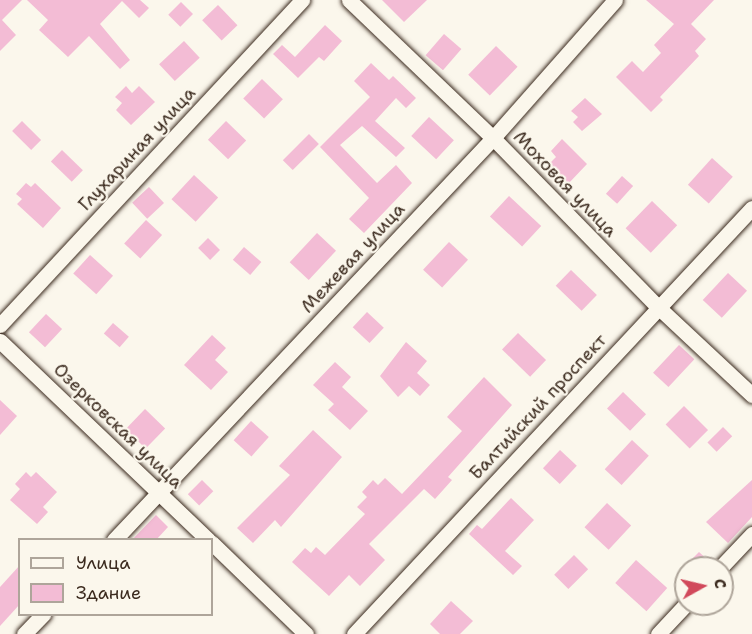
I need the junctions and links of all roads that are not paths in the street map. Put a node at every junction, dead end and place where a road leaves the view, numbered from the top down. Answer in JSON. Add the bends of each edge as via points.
{"nodes":[{"id":1,"x":302,"y":0,"type":"edge"},
{"id":2,"x":349,"y":0,"type":"edge"},
{"id":3,"x":615,"y":0,"type":"edge"},
{"id":4,"x":493,"y":138,"type":"junction"},
{"id":5,"x":752,"y":208,"type":"edge"},
{"id":6,"x":658,"y":307,"type":"junction"},
{"id":7,"x":0,"y":325,"type":"edge"},
{"id":8,"x":0,"y":341,"type":"edge"},
{"id":9,"x":752,"y":395,"type":"edge"},
{"id":10,"x":159,"y":492,"type":"junction"},
{"id":11,"x":752,"y":534,"type":"edge"},
{"id":12,"x":116,"y":538,"type":"edge"},
{"id":13,"x":207,"y":538,"type":"edge"},
{"id":14,"x":213,"y":544,"type":"edge"},
{"id":15,"x":731,"y":556,"type":"edge"},
{"id":16,"x":42,"y":616,"type":"edge"},
{"id":17,"x":675,"y":616,"type":"edge"},
{"id":18,"x":24,"y":634,"type":"edge"},
{"id":19,"x":306,"y":634,"type":"edge"},
{"id":20,"x":354,"y":634,"type":"edge"},
{"id":21,"x":658,"y":634,"type":"edge"}],
"edges":[{"from":1,"to":7,"type":"street","name":"Глухариная улица"},
{"from":2,"to":4,"type":"street","name":"Моховая улица"},
{"from":3,"to":4,"type":"street","name":"Межевая улица"},
{"from":4,"to":6,"type":"street","name":"Моховая улица"},
{"from":4,"to":10,"type":"street","name":"Межевая улица"},
{"from":5,"to":6,"type":"street","name":"Балтийский проспект"},
{"from":6,"to":9,"type":"street","name":"Моховая улица"},
{"from":6,"to":20,"type":"street","name":"Балтийский проспект"},
{"from":8,"to":10,"type":"street","name":"Озерковская улица"},
{"from":10,"to":12,"type":"street","name":"Межевая улица"},
{"from":10,"to":13,"type":"street","name":"Озерковская улица"},
{"from":11,"to":15,"type":"street"},
{"from":14,"to":19,"type":"street","name":"Озерковская улица"},
{"from":16,"to":18,"type":"street"},
{"from":17,"to":21,"type":"street"}]}
